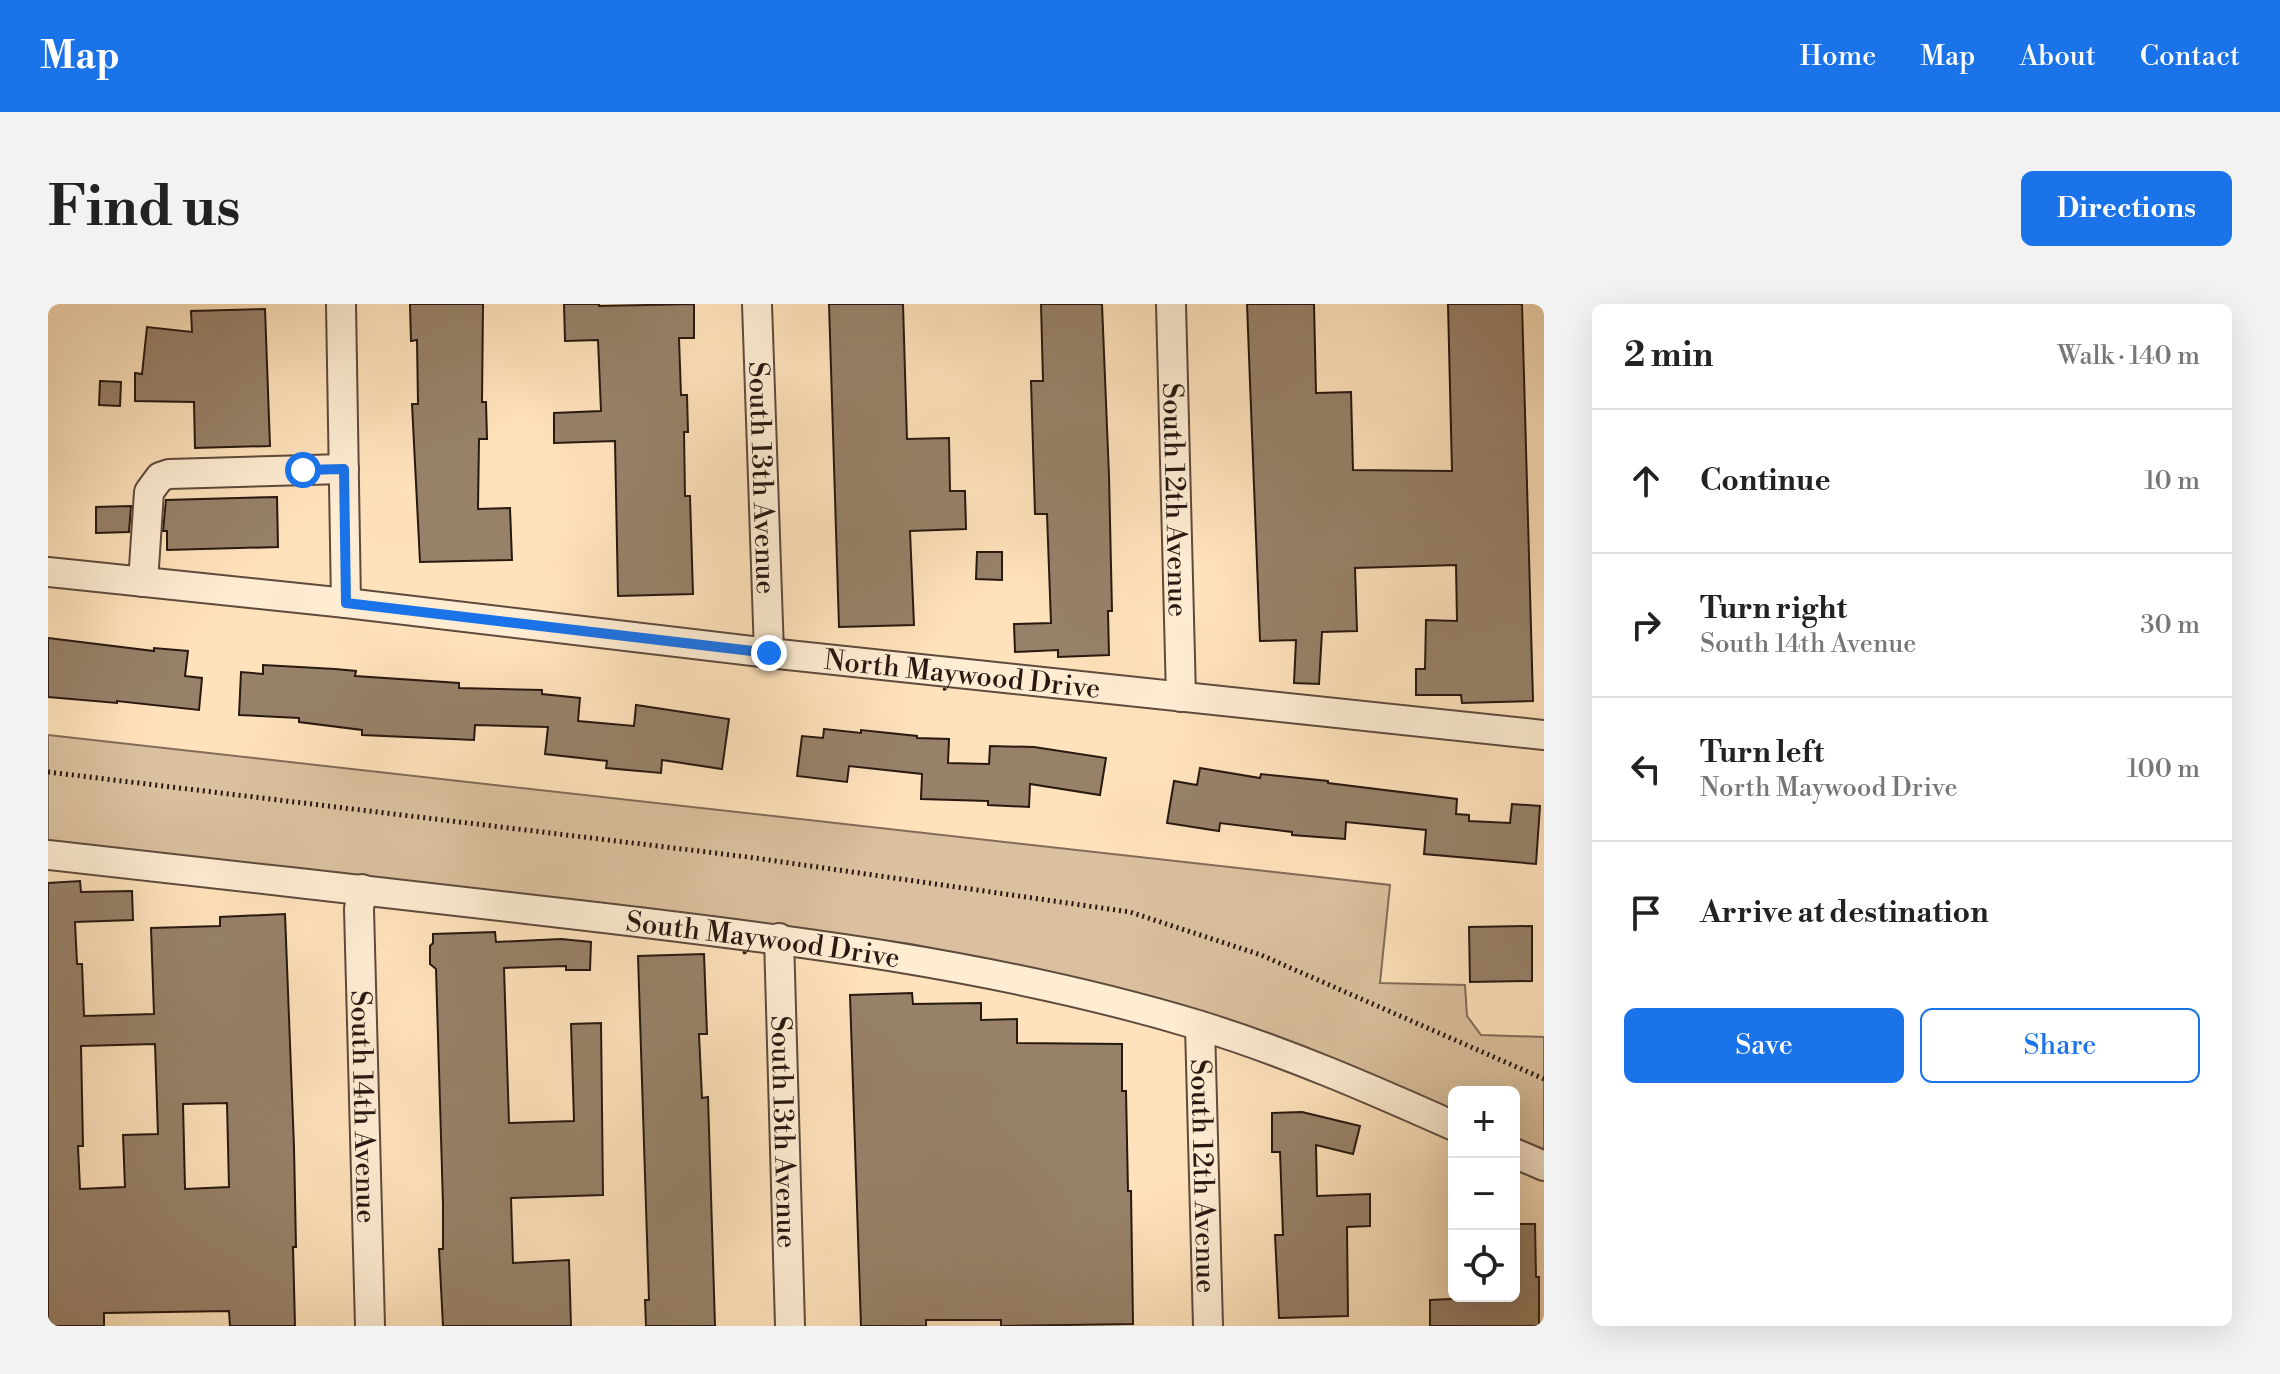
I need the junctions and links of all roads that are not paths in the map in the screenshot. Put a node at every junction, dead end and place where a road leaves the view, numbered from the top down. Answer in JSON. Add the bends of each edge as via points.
{"nodes":[{"id":1,"x":341,"y":304,"type":"edge"},
{"id":2,"x":757,"y":304,"type":"edge"},
{"id":3,"x":1171,"y":304,"type":"edge"},
{"id":4,"x":344,"y":469,"type":"junction"},
{"id":5,"x":48,"y":572,"type":"edge"},
{"id":6,"x":143,"y":582,"type":"junction"},
{"id":7,"x":346,"y":603,"type":"junction"},
{"id":8,"x":769,"y":653,"type":"junction"},
{"id":9,"x":1181,"y":697,"type":"junction"},
{"id":10,"x":1544,"y":735,"type":"edge"},
{"id":11,"x":48,"y":855,"type":"edge"},
{"id":12,"x":362,"y":889,"type":"junction"},
{"id":13,"x":779,"y":938,"type":"junction"},
{"id":14,"x":1200,"y":1026,"type":"junction"},
{"id":15,"x":1448,"y":1123,"type":"edge"},
{"id":16,"x":1520,"y":1156,"type":"edge"},
{"id":17,"x":1544,"y":1166,"type":"edge"},
{"id":18,"x":370,"y":1326,"type":"edge"},
{"id":19,"x":790,"y":1326,"type":"edge"},
{"id":20,"x":1208,"y":1326,"type":"edge"}],
"edges":[{"from":1,"to":4,"type":"street"},
{"from":2,"to":8,"type":"street","name":"South 13th Avenue"},
{"from":3,"to":9,"type":"street","name":"South 12th Avenue"},
{"from":4,"to":6,"type":"street","via":[[160,477],[149,492]]},
{"from":4,"to":7,"type":"street"},
{"from":5,"to":6,"type":"street","name":"North Maywood Drive"},
{"from":6,"to":7,"type":"street","name":"North Maywood Drive"},
{"from":7,"to":8,"type":"street","name":"North Maywood Drive"},
{"from":8,"to":9,"type":"street","name":"North Maywood Drive"},
{"from":9,"to":10,"type":"street","name":"North Maywood Drive"},
{"from":11,"to":12,"type":"street","name":"South Maywood Drive"},
{"from":12,"to":13,"type":"street","name":"South Maywood Drive"},
{"from":12,"to":18,"type":"street","name":"South 14th Avenue"},
{"from":13,"to":14,"type":"street","name":"South Maywood Drive","via":[[1049,986]]},
{"from":13,"to":19,"type":"street","name":"South 13th Avenue"},
{"from":14,"to":15,"type":"street","name":"South Maywood Drive"},
{"from":14,"to":20,"type":"street","name":"South 12th Avenue"},
{"from":16,"to":17,"type":"street"}]}
